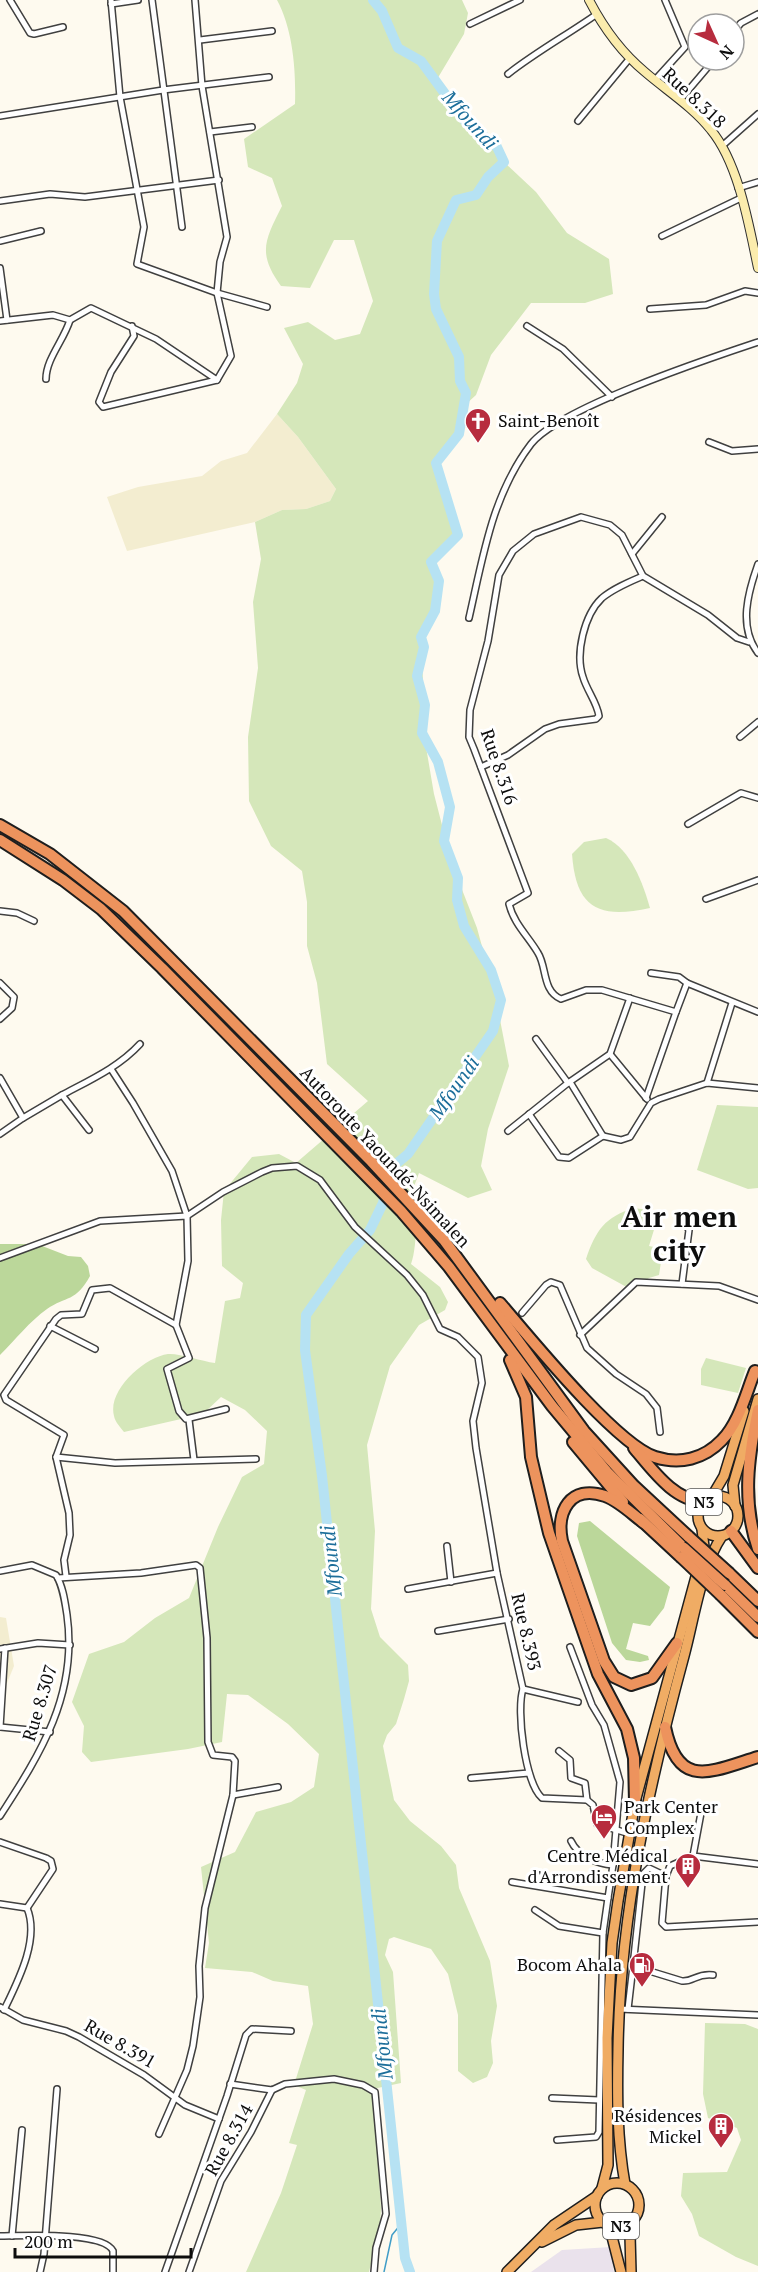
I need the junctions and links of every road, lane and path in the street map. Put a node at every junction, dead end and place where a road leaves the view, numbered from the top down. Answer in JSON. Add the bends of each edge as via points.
{"nodes":[{"id":1,"x":10,"y":0,"type":"edge"},
{"id":2,"x":138,"y":0,"type":"edge"},
{"id":3,"x":152,"y":0,"type":"edge"},
{"id":4,"x":195,"y":0,"type":"edge"},
{"id":5,"x":520,"y":0,"type":"edge"},
{"id":6,"x":589,"y":0,"type":"edge"},
{"id":7,"x":665,"y":0,"type":"edge"},
{"id":8,"x":111,"y":2,"type":"edge"},
{"id":9,"x":597,"y":14,"type":"junction"},
{"id":10,"x":470,"y":24,"type":"dead end"},
{"id":11,"x":63,"y":27,"type":"dead end"},
{"id":12,"x":272,"y":31,"type":"dead end"},
{"id":13,"x":200,"y":40,"type":"junction"},
{"id":14,"x":630,"y":58,"type":"junction"},
{"id":15,"x":704,"y":72,"type":"edge"},
{"id":16,"x":508,"y":75,"type":"dead end"},
{"id":17,"x":268,"y":77,"type":"dead end"},
{"id":18,"x":655,"y":80,"type":"junction"},
{"id":19,"x":202,"y":86,"type":"junction"},
{"id":20,"x":163,"y":90,"type":"junction"},
{"id":21,"x":120,"y":97,"type":"junction"},
{"id":22,"x":680,"y":100,"type":"junction"},
{"id":23,"x":758,"y":114,"type":"edge"},
{"id":24,"x":0,"y":116,"type":"edge"},
{"id":25,"x":578,"y":121,"type":"dead end"},
{"id":26,"x":252,"y":127,"type":"dead end"},
{"id":27,"x":210,"y":132,"type":"junction"},
{"id":28,"x":722,"y":146,"type":"junction"},
{"id":29,"x":219,"y":180,"type":"junction"},
{"id":30,"x":758,"y":182,"type":"edge"},
{"id":31,"x":178,"y":186,"type":"junction"},
{"id":32,"x":738,"y":188,"type":"junction"},
{"id":33,"x":137,"y":190,"type":"junction"},
{"id":34,"x":741,"y":198,"type":"junction"},
{"id":35,"x":0,"y":201,"type":"edge"},
{"id":36,"x":182,"y":227,"type":"dead end"},
{"id":37,"x":41,"y":231,"type":"dead end"},
{"id":38,"x":662,"y":236,"type":"dead end"},
{"id":39,"x":0,"y":241,"type":"edge"},
{"id":40,"x":757,"y":255,"type":"edge"},
{"id":41,"x":0,"y":268,"type":"edge"},
{"id":42,"x":758,"y":268,"type":"edge"},
{"id":43,"x":2,"y":283,"type":"edge"},
{"id":44,"x":758,"y":293,"type":"edge"},
{"id":45,"x":217,"y":294,"type":"junction"},
{"id":46,"x":267,"y":307,"type":"dead end"},
{"id":47,"x":650,"y":309,"type":"dead end"},
{"id":48,"x":7,"y":320,"type":"junction"},
{"id":49,"x":70,"y":320,"type":"junction"},
{"id":50,"x":0,"y":321,"type":"edge"},
{"id":51,"x":132,"y":326,"type":"junction"},
{"id":52,"x":527,"y":326,"type":"dead end"},
{"id":53,"x":758,"y":342,"type":"edge"},
{"id":54,"x":46,"y":379,"type":"dead end"},
{"id":55,"x":217,"y":380,"type":"junction"},
{"id":56,"x":612,"y":397,"type":"junction"},
{"id":57,"x":710,"y":442,"type":"dead end"},
{"id":58,"x":758,"y":449,"type":"edge"},
{"id":59,"x":662,"y":517,"type":"dead end"},
{"id":60,"x":632,"y":554,"type":"junction"},
{"id":61,"x":758,"y":564,"type":"edge"},
{"id":62,"x":756,"y":572,"type":"edge"},
{"id":63,"x":643,"y":576,"type":"junction"},
{"id":64,"x":469,"y":618,"type":"dead end"},
{"id":65,"x":750,"y":642,"type":"junction"},
{"id":66,"x":758,"y":653,"type":"edge"},
{"id":67,"x":758,"y":723,"type":"edge"},
{"id":68,"x":740,"y":737,"type":"dead end"},
{"id":69,"x":481,"y":767,"type":"junction"},
{"id":70,"x":758,"y":798,"type":"edge"},
{"id":71,"x":688,"y":824,"type":"dead end"},
{"id":72,"x":0,"y":825,"type":"edge"},
{"id":73,"x":0,"y":840,"type":"edge"},
{"id":74,"x":758,"y":880,"type":"edge"},
{"id":75,"x":706,"y":899,"type":"dead end"},
{"id":76,"x":0,"y":911,"type":"edge"},
{"id":77,"x":34,"y":921,"type":"dead end"},
{"id":78,"x":651,"y":973,"type":"dead end"},
{"id":79,"x":0,"y":983,"type":"edge"},
{"id":80,"x":687,"y":983,"type":"junction"},
{"id":81,"x":630,"y":998,"type":"junction"},
{"id":82,"x":732,"y":1003,"type":"junction"},
{"id":83,"x":676,"y":1012,"type":"junction"},
{"id":84,"x":758,"y":1012,"type":"edge"},
{"id":85,"x":0,"y":1019,"type":"edge"},
{"id":86,"x":536,"y":1040,"type":"dead end"},
{"id":87,"x":140,"y":1044,"type":"dead end"},
{"id":88,"x":610,"y":1054,"type":"junction"},
{"id":89,"x":111,"y":1069,"type":"junction"},
{"id":90,"x":0,"y":1078,"type":"edge"},
{"id":91,"x":758,"y":1080,"type":"edge"},
{"id":92,"x":569,"y":1082,"type":"junction"},
{"id":93,"x":707,"y":1083,"type":"junction"},
{"id":94,"x":757,"y":1088,"type":"edge"},
{"id":95,"x":62,"y":1095,"type":"junction"},
{"id":96,"x":649,"y":1101,"type":"junction"},
{"id":97,"x":529,"y":1114,"type":"junction"},
{"id":98,"x":23,"y":1118,"type":"junction"},
{"id":99,"x":89,"y":1130,"type":"dead end"},
{"id":100,"x":508,"y":1131,"type":"dead end"},
{"id":101,"x":0,"y":1134,"type":"edge"},
{"id":102,"x":603,"y":1136,"type":"junction"},
{"id":103,"x":187,"y":1216,"type":"junction"},
{"id":104,"x":687,"y":1227,"type":"dead end"},
{"id":105,"x":444,"y":1240,"type":"junction"},
{"id":106,"x":0,"y":1258,"type":"edge"},
{"id":107,"x":682,"y":1284,"type":"junction"},
{"id":108,"x":758,"y":1300,"type":"edge"},
{"id":109,"x":476,"y":1304,"type":"junction"},
{"id":110,"x":522,"y":1313,"type":"dead end"},
{"id":111,"x":176,"y":1325,"type":"junction"},
{"id":112,"x":50,"y":1326,"type":"junction"},
{"id":113,"x":580,"y":1335,"type":"junction"},
{"id":114,"x":95,"y":1349,"type":"dead end"},
{"id":115,"x":757,"y":1367,"type":"edge"},
{"id":116,"x":758,"y":1399,"type":"edge"},
{"id":117,"x":552,"y":1406,"type":"junction"},
{"id":118,"x":226,"y":1409,"type":"dead end"},
{"id":119,"x":758,"y":1410,"type":"edge"},
{"id":120,"x":189,"y":1420,"type":"junction"},
{"id":121,"x":660,"y":1432,"type":"dead end"},
{"id":122,"x":626,"y":1440,"type":"junction"},
{"id":123,"x":56,"y":1457,"type":"junction"},
{"id":124,"x":256,"y":1459,"type":"dead end"},
{"id":125,"x":194,"y":1460,"type":"junction"},
{"id":126,"x":709,"y":1499,"type":"junction"},
{"id":127,"x":735,"y":1506,"type":"junction"},
{"id":128,"x":644,"y":1523,"type":"junction"},
{"id":129,"x":702,"y":1529,"type":"junction"},
{"id":130,"x":727,"y":1533,"type":"junction"},
{"id":131,"x":447,"y":1546,"type":"dead end"},
{"id":132,"x":685,"y":1547,"type":"junction"},
{"id":133,"x":758,"y":1549,"type":"edge"},
{"id":134,"x":758,"y":1568,"type":"edge"},
{"id":135,"x":0,"y":1571,"type":"edge"},
{"id":136,"x":497,"y":1573,"type":"junction"},
{"id":137,"x":66,"y":1576,"type":"junction"},
{"id":138,"x":58,"y":1578,"type":"junction"},
{"id":139,"x":451,"y":1582,"type":"junction"},
{"id":140,"x":408,"y":1589,"type":"dead end"},
{"id":141,"x":758,"y":1602,"type":"edge"},
{"id":142,"x":509,"y":1619,"type":"junction"},
{"id":143,"x":757,"y":1627,"type":"edge"},
{"id":144,"x":438,"y":1631,"type":"dead end"},
{"id":145,"x":677,"y":1643,"type":"junction"},
{"id":146,"x":70,"y":1645,"type":"junction"},
{"id":147,"x":570,"y":1647,"type":"dead end"},
{"id":148,"x":2,"y":1649,"type":"edge"},
{"id":149,"x":524,"y":1689,"type":"junction"},
{"id":150,"x":578,"y":1702,"type":"dead end"},
{"id":151,"x":0,"y":1727,"type":"edge"},
{"id":152,"x":665,"y":1727,"type":"junction"},
{"id":153,"x":50,"y":1732,"type":"junction"},
{"id":154,"x":559,"y":1751,"type":"dead end"},
{"id":155,"x":758,"y":1757,"type":"edge"},
{"id":156,"x":529,"y":1773,"type":"junction"},
{"id":157,"x":471,"y":1778,"type":"dead end"},
{"id":158,"x":278,"y":1787,"type":"dead end"},
{"id":159,"x":233,"y":1795,"type":"junction"},
{"id":160,"x":587,"y":1800,"type":"junction"},
{"id":161,"x":635,"y":1802,"type":"junction"},
{"id":162,"x":701,"y":1813,"type":"dead end"},
{"id":163,"x":0,"y":1816,"type":"edge"},
{"id":164,"x":618,"y":1832,"type":"junction"},
{"id":165,"x":630,"y":1834,"type":"junction"},
{"id":166,"x":571,"y":1841,"type":"dead end"},
{"id":167,"x":0,"y":1842,"type":"edge"},
{"id":168,"x":693,"y":1856,"type":"junction"},
{"id":169,"x":758,"y":1864,"type":"edge"},
{"id":170,"x":613,"y":1865,"type":"junction"},
{"id":171,"x":666,"y":1876,"type":"junction"},
{"id":172,"x":512,"y":1882,"type":"dead end"},
{"id":173,"x":608,"y":1898,"type":"junction"},
{"id":174,"x":0,"y":1904,"type":"edge"},
{"id":175,"x":27,"y":1908,"type":"junction"},
{"id":176,"x":535,"y":1910,"type":"dead end"},
{"id":177,"x":758,"y":1922,"type":"edge"},
{"id":178,"x":603,"y":1933,"type":"junction"},
{"id":179,"x":633,"y":1966,"type":"junction"},
{"id":180,"x":713,"y":1975,"type":"dead end"},
{"id":181,"x":2,"y":2008,"type":"edge"},
{"id":182,"x":624,"y":2009,"type":"junction"},
{"id":183,"x":758,"y":2014,"type":"edge"},
{"id":184,"x":291,"y":2031,"type":"dead end"},
{"id":185,"x":230,"y":2084,"type":"junction"},
{"id":186,"x":57,"y":2089,"type":"dead end"},
{"id":187,"x":272,"y":2090,"type":"junction"},
{"id":188,"x":603,"y":2090,"type":"junction"},
{"id":189,"x":552,"y":2097,"type":"dead end"},
{"id":190,"x":176,"y":2098,"type":"junction"},
{"id":191,"x":599,"y":2100,"type":"junction"},
{"id":192,"x":219,"y":2119,"type":"junction"},
{"id":193,"x":22,"y":2130,"type":"dead end"},
{"id":194,"x":159,"y":2134,"type":"dead end"},
{"id":195,"x":557,"y":2140,"type":"dead end"},
{"id":196,"x":625,"y":2184,"type":"junction"},
{"id":197,"x":600,"y":2192,"type":"junction"},
{"id":198,"x":633,"y":2220,"type":"junction"},
{"id":199,"x":606,"y":2224,"type":"junction"},
{"id":200,"x":44,"y":2235,"type":"junction"},
{"id":201,"x":0,"y":2236,"type":"edge"},
{"id":202,"x":12,"y":2236,"type":"junction"},
{"id":203,"x":528,"y":2252,"type":"junction"},
{"id":204,"x":40,"y":2272,"type":"edge"},
{"id":205,"x":113,"y":2272,"type":"edge"},
{"id":206,"x":165,"y":2272,"type":"edge"},
{"id":207,"x":189,"y":2272,"type":"edge"},
{"id":208,"x":374,"y":2272,"type":"edge"},
{"id":209,"x":507,"y":2272,"type":"edge"},
{"id":210,"x":621,"y":2272,"type":"edge"},
{"id":211,"x":631,"y":2272,"type":"edge"}],
"edges":[{"from":1,"to":11,"type":"street","via":[[30,33]]},
{"from":2,"to":8,"type":"street"},
{"from":3,"to":20,"type":"street"},
{"from":4,"to":13,"type":"street"},
{"from":5,"to":10,"type":"street"},
{"from":6,"to":9,"type":"main road","name":"Rue 8.318"},
{"from":7,"to":18,"type":"street","via":[[685,47]]},
{"from":8,"to":21,"type":"street"},
{"from":9,"to":14,"type":"main road","name":"Rue 8.318"},
{"from":9,"to":16,"type":"street"},
{"from":12,"to":13,"type":"street"},
{"from":13,"to":19,"type":"street"},
{"from":14,"to":18,"type":"main road","name":"Rue 8.318"},
{"from":14,"to":25,"type":"street"},
{"from":15,"to":22,"type":"street"},
{"from":17,"to":19,"type":"street"},
{"from":18,"to":22,"type":"main road","name":"Rue 8.318"},
{"from":19,"to":20,"type":"street"},
{"from":19,"to":27,"type":"street"},
{"from":20,"to":21,"type":"street"},
{"from":20,"to":31,"type":"street"},
{"from":21,"to":24,"type":"street"},
{"from":21,"to":33,"type":"street"},
{"from":22,"to":28,"type":"main road","name":"Rue 8.318","via":[[707,125]]},
{"from":23,"to":28,"type":"street"},
{"from":26,"to":27,"type":"street"},
{"from":27,"to":29,"type":"street"},
{"from":28,"to":32,"type":"main road","name":"Rue 8.318"},
{"from":29,"to":31,"type":"street"},
{"from":29,"to":45,"type":"street","via":[[227,237]]},
{"from":30,"to":32,"type":"street"},
{"from":31,"to":33,"type":"street"},
{"from":31,"to":36,"type":"street"},
{"from":32,"to":34,"type":"main road","name":"Rue 8.318"},
{"from":33,"to":35,"type":"street"},
{"from":33,"to":45,"type":"street","via":[[144,227],[138,266]]},
{"from":34,"to":38,"type":"street"},
{"from":34,"to":40,"type":"main road","name":"Rue 8.318"},
{"from":37,"to":39,"type":"street"},
{"from":40,"to":42,"type":"main road","name":"Rue 8.318"},
{"from":41,"to":43,"type":"street"},
{"from":43,"to":48,"type":"street"},
{"from":44,"to":47,"type":"street","via":[[746,291],[706,305]]},
{"from":45,"to":46,"type":"street"},
{"from":45,"to":55,"type":"street","via":[[231,356]]},
{"from":48,"to":49,"type":"street","via":[[53,315]]},
{"from":48,"to":50,"type":"street"},
{"from":49,"to":51,"type":"street","via":[[91,308]]},
{"from":49,"to":54,"type":"street","via":[[48,364]]},
{"from":51,"to":55,"type":"street"},
{"from":51,"to":55,"type":"street","via":[[134,336],[111,372],[99,405],[141,400]]},
{"from":52,"to":56,"type":"street","via":[[563,349]]},
{"from":53,"to":56,"type":"street"},
{"from":56,"to":64,"type":"street","via":[[572,414],[531,444],[493,516]]},
{"from":57,"to":58,"type":"street","via":[[732,451]]},
{"from":59,"to":60,"type":"street"},
{"from":60,"to":63,"type":"street","name":"Rue 8.316"},
{"from":60,"to":69,"type":"street","name":"Rue 8.316","via":[[617,529],[581,517],[534,534],[513,551],[500,575],[470,710],[470,737]]},
{"from":61,"to":62,"type":"street"},
{"from":62,"to":65,"type":"street","via":[[746,612]]},
{"from":63,"to":65,"type":"street","via":[[708,615],[737,638]]},
{"from":63,"to":69,"type":"street","via":[[603,598],[588,620],[580,662],[599,716],[545,729],[508,755]]},
{"from":65,"to":66,"type":"street"},
{"from":67,"to":68,"type":"street"},
{"from":69,"to":81,"type":"street","name":"Rue 8.316","via":[[528,893],[509,904],[512,916],[540,955],[544,978],[553,993],[561,999],[594,990]]},
{"from":70,"to":71,"type":"street","via":[[741,793]]},
{"from":72,"to":105,"type":"highway","name":"Autoroute Yaoundé-Nsimalen","via":[[50,854],[131,918]]},
{"from":73,"to":109,"type":"highway","name":"Autoroute Yaoundé-Nsimalen","via":[[100,909],[361,1168]]},
{"from":74,"to":75,"type":"street"},
{"from":76,"to":77,"type":"street"},
{"from":78,"to":80,"type":"street","via":[[676,976]]},
{"from":79,"to":85,"type":"street","via":[[14,997],[12,1008]]},
{"from":80,"to":82,"type":"street"},
{"from":80,"to":83,"type":"street"},
{"from":81,"to":83,"type":"street","name":"Rue 8.316"},
{"from":81,"to":88,"type":"street"},
{"from":82,"to":84,"type":"street"},
{"from":82,"to":93,"type":"street"},
{"from":83,"to":96,"type":"street"},
{"from":86,"to":92,"type":"street"},
{"from":87,"to":89,"type":"street"},
{"from":88,"to":92,"type":"street"},
{"from":88,"to":96,"type":"street"},
{"from":89,"to":95,"type":"street"},
{"from":89,"to":103,"type":"street","via":[[172,1171]]},
{"from":90,"to":98,"type":"street"},
{"from":91,"to":94,"type":"street"},
{"from":92,"to":97,"type":"street"},
{"from":92,"to":102,"type":"street"},
{"from":93,"to":94,"type":"street"},
{"from":93,"to":96,"type":"street"},
{"from":95,"to":98,"type":"street"},
{"from":95,"to":99,"type":"street"},
{"from":96,"to":102,"type":"street","via":[[630,1137],[621,1140]]},
{"from":97,"to":100,"type":"street"},
{"from":97,"to":102,"type":"street","via":[[563,1159]]},
{"from":98,"to":101,"type":"street"},
{"from":103,"to":106,"type":"street","via":[[100,1221]]},
{"from":103,"to":111,"type":"street","via":[[188,1261]]},
{"from":103,"to":136,"type":"street","name":"Rue 8.393","via":[[223,1192],[272,1168],[297,1166],[320,1180],[355,1227],[407,1275],[423,1295],[440,1329],[470,1347],[481,1364],[482,1383],[473,1421]]},
{"from":104,"to":107,"type":"street"},
{"from":105,"to":122,"type":"highway"},
{"from":105,"to":132,"type":"highway","name":"Autoroute Yaoundé-Nsimalen","via":[[584,1431]]},
{"from":107,"to":108,"type":"street","via":[[729,1288]]},
{"from":107,"to":113,"type":"street","via":[[636,1282]]},
{"from":109,"to":117,"type":"highway","name":"Autoroute Yaoundé-Nsimalen"},
{"from":109,"to":161,"type":"highway","via":[[514,1366],[526,1396],[531,1458],[543,1513],[598,1674],[627,1729],[634,1758]]},
{"from":110,"to":113,"type":"street","via":[[546,1285],[556,1282],[563,1290]]},
{"from":111,"to":112,"type":"street","via":[[110,1288],[102,1288],[90,1292],[82,1314],[61,1315]]},
{"from":111,"to":120,"type":"street","via":[[189,1358],[167,1369],[179,1411]]},
{"from":112,"to":114,"type":"street"},
{"from":112,"to":123,"type":"street","via":[[4,1395],[6,1400],[62,1432],[64,1438]]},
{"from":113,"to":121,"type":"street","via":[[603,1364],[654,1403],[660,1416]]},
{"from":115,"to":122,"type":"highway","via":[[732,1428],[702,1456],[669,1460],[653,1456]]},
{"from":115,"to":126,"type":"highway","number":"N3","via":[[724,1476]]},
{"from":116,"to":127,"type":"highway","number":"N3","via":[[733,1485]]},
{"from":117,"to":128,"type":"highway","via":[[561,1426],[586,1460]]},
{"from":117,"to":132,"type":"highway","name":"Autoroute Yaoundé-Nsimalen","via":[[607,1472]]},
{"from":118,"to":120,"type":"street"},
{"from":119,"to":133,"type":"highway","via":[[747,1485]]},
{"from":120,"to":125,"type":"street"},
{"from":122,"to":126,"type":"highway","via":[[682,1496],[697,1502]]},
{"from":123,"to":125,"type":"street","via":[[116,1463]]},
{"from":123,"to":137,"type":"street","via":[[69,1513]]},
{"from":124,"to":125,"type":"street"},
{"from":126,"to":127,"type":"highway","number":"N3","via":[[724,1497]]},
{"from":126,"to":129,"type":"highway","number":"N3","via":[[699,1511]]},
{"from":127,"to":130,"type":"highway","number":"N3","via":[[738,1519]]},
{"from":128,"to":132,"type":"highway"},
{"from":128,"to":145,"type":"highway","via":[[615,1501],[584,1494],[573,1498],[559,1524],[598,1649],[614,1677],[631,1684],[652,1678]]},
{"from":129,"to":130,"type":"highway","number":"N3","via":[[710,1535]]},
{"from":129,"to":145,"type":"highway","number":"N3","via":[[704,1547]]},
{"from":130,"to":134,"type":"highway"},
{"from":130,"to":152,"type":"highway","number":"N3","via":[[709,1563]]},
{"from":131,"to":139,"type":"street"},
{"from":132,"to":141,"type":"highway","name":"Autoroute Yaoundé-Nsimalen","bridge":true,"via":[[729,1573]]},
{"from":132,"to":143,"type":"highway","name":"Autoroute Yaoundé-Nsimalen","bridge":true},
{"from":135,"to":138,"type":"street","via":[[32,1565],[53,1572]]},
{"from":136,"to":139,"type":"street"},
{"from":136,"to":142,"type":"street","name":"Rue 8.393"},
{"from":137,"to":138,"type":"street"},
{"from":137,"to":159,"type":"street","via":[[141,1573],[196,1565],[200,1568],[207,1638],[208,1742],[213,1755],[236,1761]]},
{"from":138,"to":146,"type":"street","name":"Rue 8.307"},
{"from":139,"to":140,"type":"street"},
{"from":142,"to":144,"type":"street"},
{"from":142,"to":149,"type":"street","name":"Rue 8.393"},
{"from":145,"to":161,"type":"highway","number":"N3"},
{"from":146,"to":148,"type":"street","via":[[38,1643]]},
{"from":146,"to":153,"type":"street","name":"Rue 8.307"},
{"from":147,"to":164,"type":"street","via":[[616,1763],[620,1782]]},
{"from":148,"to":151,"type":"street"},
{"from":149,"to":150,"type":"street"},
{"from":149,"to":156,"type":"street","name":"Rue 8.393","via":[[520,1704]]},
{"from":151,"to":153,"type":"street"},
{"from":152,"to":155,"type":"highway","via":[[675,1759],[685,1767],[701,1772],[717,1770]]},
{"from":152,"to":182,"type":"highway","number":"N3","via":[[633,1870]]},
{"from":153,"to":163,"type":"street","name":"Rue 8.307"},
{"from":154,"to":160,"type":"street","via":[[570,1760],[571,1778],[585,1783]]},
{"from":156,"to":157,"type":"street"},
{"from":156,"to":160,"type":"street","name":"Rue 8.393","via":[[542,1798]]},
{"from":158,"to":159,"type":"street"},
{"from":159,"to":190,"type":"street","via":[[205,1908],[196,2027]]},
{"from":160,"to":164,"type":"street","via":[[593,1805],[597,1824]]},
{"from":161,"to":165,"type":"highway","number":"N3"},
{"from":162,"to":168,"type":"street"},
{"from":164,"to":165,"type":"street"},
{"from":164,"to":170,"type":"street"},
{"from":165,"to":188,"type":"highway","number":"N3","via":[[612,1943]]},
{"from":166,"to":170,"type":"street","via":[[579,1853]]},
{"from":167,"to":175,"type":"street","via":[[51,1861],[53,1869]]},
{"from":168,"to":169,"type":"street"},
{"from":168,"to":171,"type":"street","via":[[670,1866]]},
{"from":170,"to":173,"type":"street"},
{"from":171,"to":177,"type":"street","via":[[662,1923],[666,1927]]},
{"from":171,"to":179,"type":"street","via":[[648,1868],[643,1874]]},
{"from":172,"to":173,"type":"street"},
{"from":173,"to":178,"type":"street"},
{"from":174,"to":175,"type":"street"},
{"from":175,"to":181,"type":"street","via":[[32,1920],[26,1954]]},
{"from":176,"to":178,"type":"street","via":[[559,1926]]},
{"from":178,"to":188,"type":"street"},
{"from":179,"to":180,"type":"street","via":[[682,1981],[700,1973]]},
{"from":179,"to":182,"type":"street"},
{"from":181,"to":190,"type":"street","name":"Rue 8.391","via":[[23,2020],[80,2037]]},
{"from":182,"to":183,"type":"street"},
{"from":182,"to":196,"type":"highway","number":"N3","via":[[618,2138]]},
{"from":184,"to":185,"type":"street","via":[[252,2029],[246,2035]]},
{"from":185,"to":187,"type":"street"},
{"from":185,"to":192,"type":"street"},
{"from":186,"to":200,"type":"street"},
{"from":187,"to":207,"type":"street","name":"Rue 8.314","via":[[221,2181]]},
{"from":187,"to":208,"type":"street","via":[[285,2084],[334,2079],[375,2091],[386,2218],[376,2248]]},
{"from":188,"to":191,"type":"street"},
{"from":188,"to":197,"type":"highway","number":"N3","via":[[608,2165]]},
{"from":189,"to":191,"type":"street"},
{"from":190,"to":192,"type":"street","name":"Rue 8.391"},
{"from":190,"to":194,"type":"street"},
{"from":191,"to":195,"type":"street","via":[[598,2135]]},
{"from":192,"to":206,"type":"street"},
{"from":193,"to":202,"type":"street"},
{"from":196,"to":197,"type":"highway","number":"N3","via":[[613,2183]]},
{"from":196,"to":198,"type":"highway","number":"N3","via":[[639,2201]]},
{"from":197,"to":199,"type":"highway","number":"N3","via":[[596,2210]]},
{"from":197,"to":203,"type":"highway","via":[[554,2225]]},
{"from":198,"to":199,"type":"highway","number":"N3","via":[[622,2226]]},
{"from":198,"to":211,"type":"highway","number":"N3"},
{"from":199,"to":203,"type":"highway","via":[[576,2225]]},
{"from":199,"to":210,"type":"highway","number":"N3"},
{"from":200,"to":202,"type":"street"},
{"from":200,"to":204,"type":"street"},
{"from":200,"to":205,"type":"street","via":[[106,2244],[112,2252]]},
{"from":201,"to":202,"type":"street"},
{"from":203,"to":209,"type":"highway"}]}
